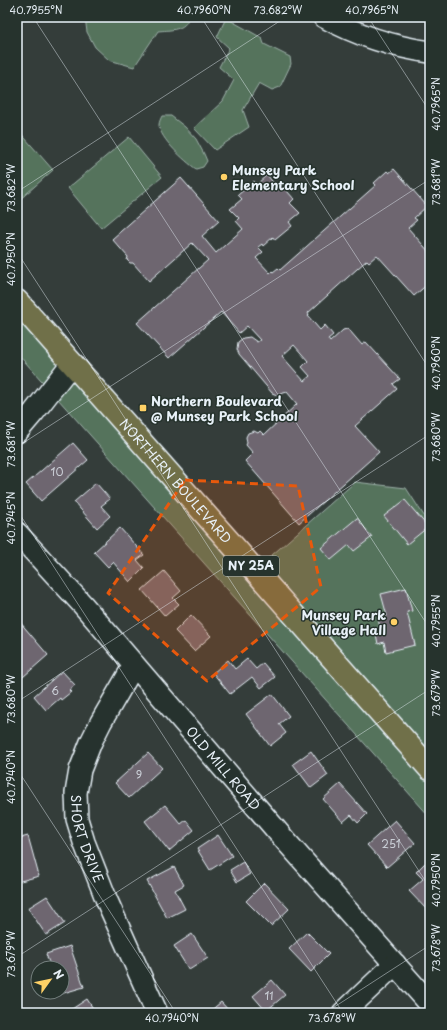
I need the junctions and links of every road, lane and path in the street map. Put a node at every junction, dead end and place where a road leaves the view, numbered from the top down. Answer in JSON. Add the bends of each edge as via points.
{"nodes":[{"id":1,"x":324,"y":17,"type":"edge"},
{"id":2,"x":430,"y":52,"type":"edge"},
{"id":3,"x":17,"y":301,"type":"edge"},
{"id":4,"x":72,"y":363,"type":"junction"},
{"id":5,"x":17,"y":432,"type":"edge"},
{"id":6,"x":17,"y":533,"type":"edge"},
{"id":7,"x":134,"y":665,"type":"junction"},
{"id":8,"x":430,"y":769,"type":"edge"},
{"id":9,"x":395,"y":964,"type":"junction"},
{"id":10,"x":430,"y":1004,"type":"edge"},
{"id":11,"x":157,"y":1013,"type":"edge"},
{"id":12,"x":343,"y":1013,"type":"edge"}],
"edges":[{"from":1,"to":2,"type":"street","via":[[368,36]]},
{"from":3,"to":4,"type":"main road","name":"NORTHERN BOULEVARD","number":"NY 25A"},
{"from":4,"to":5,"type":"street"},
{"from":4,"to":8,"type":"main road","name":"NORTHERN BOULEVARD","number":"NY 25A"},
{"from":6,"to":7,"type":"street","name":"OLD MILL ROAD"},
{"from":7,"to":9,"type":"street","name":"OLD MILL ROAD"},
{"from":7,"to":11,"type":"street","name":"SHORT DRIVE","via":[[101,722],[80,770],[76,793],[77,819],[107,901]]},
{"from":9,"to":10,"type":"street","name":"OLD MILL ROAD"},
{"from":9,"to":12,"type":"street"}]}
